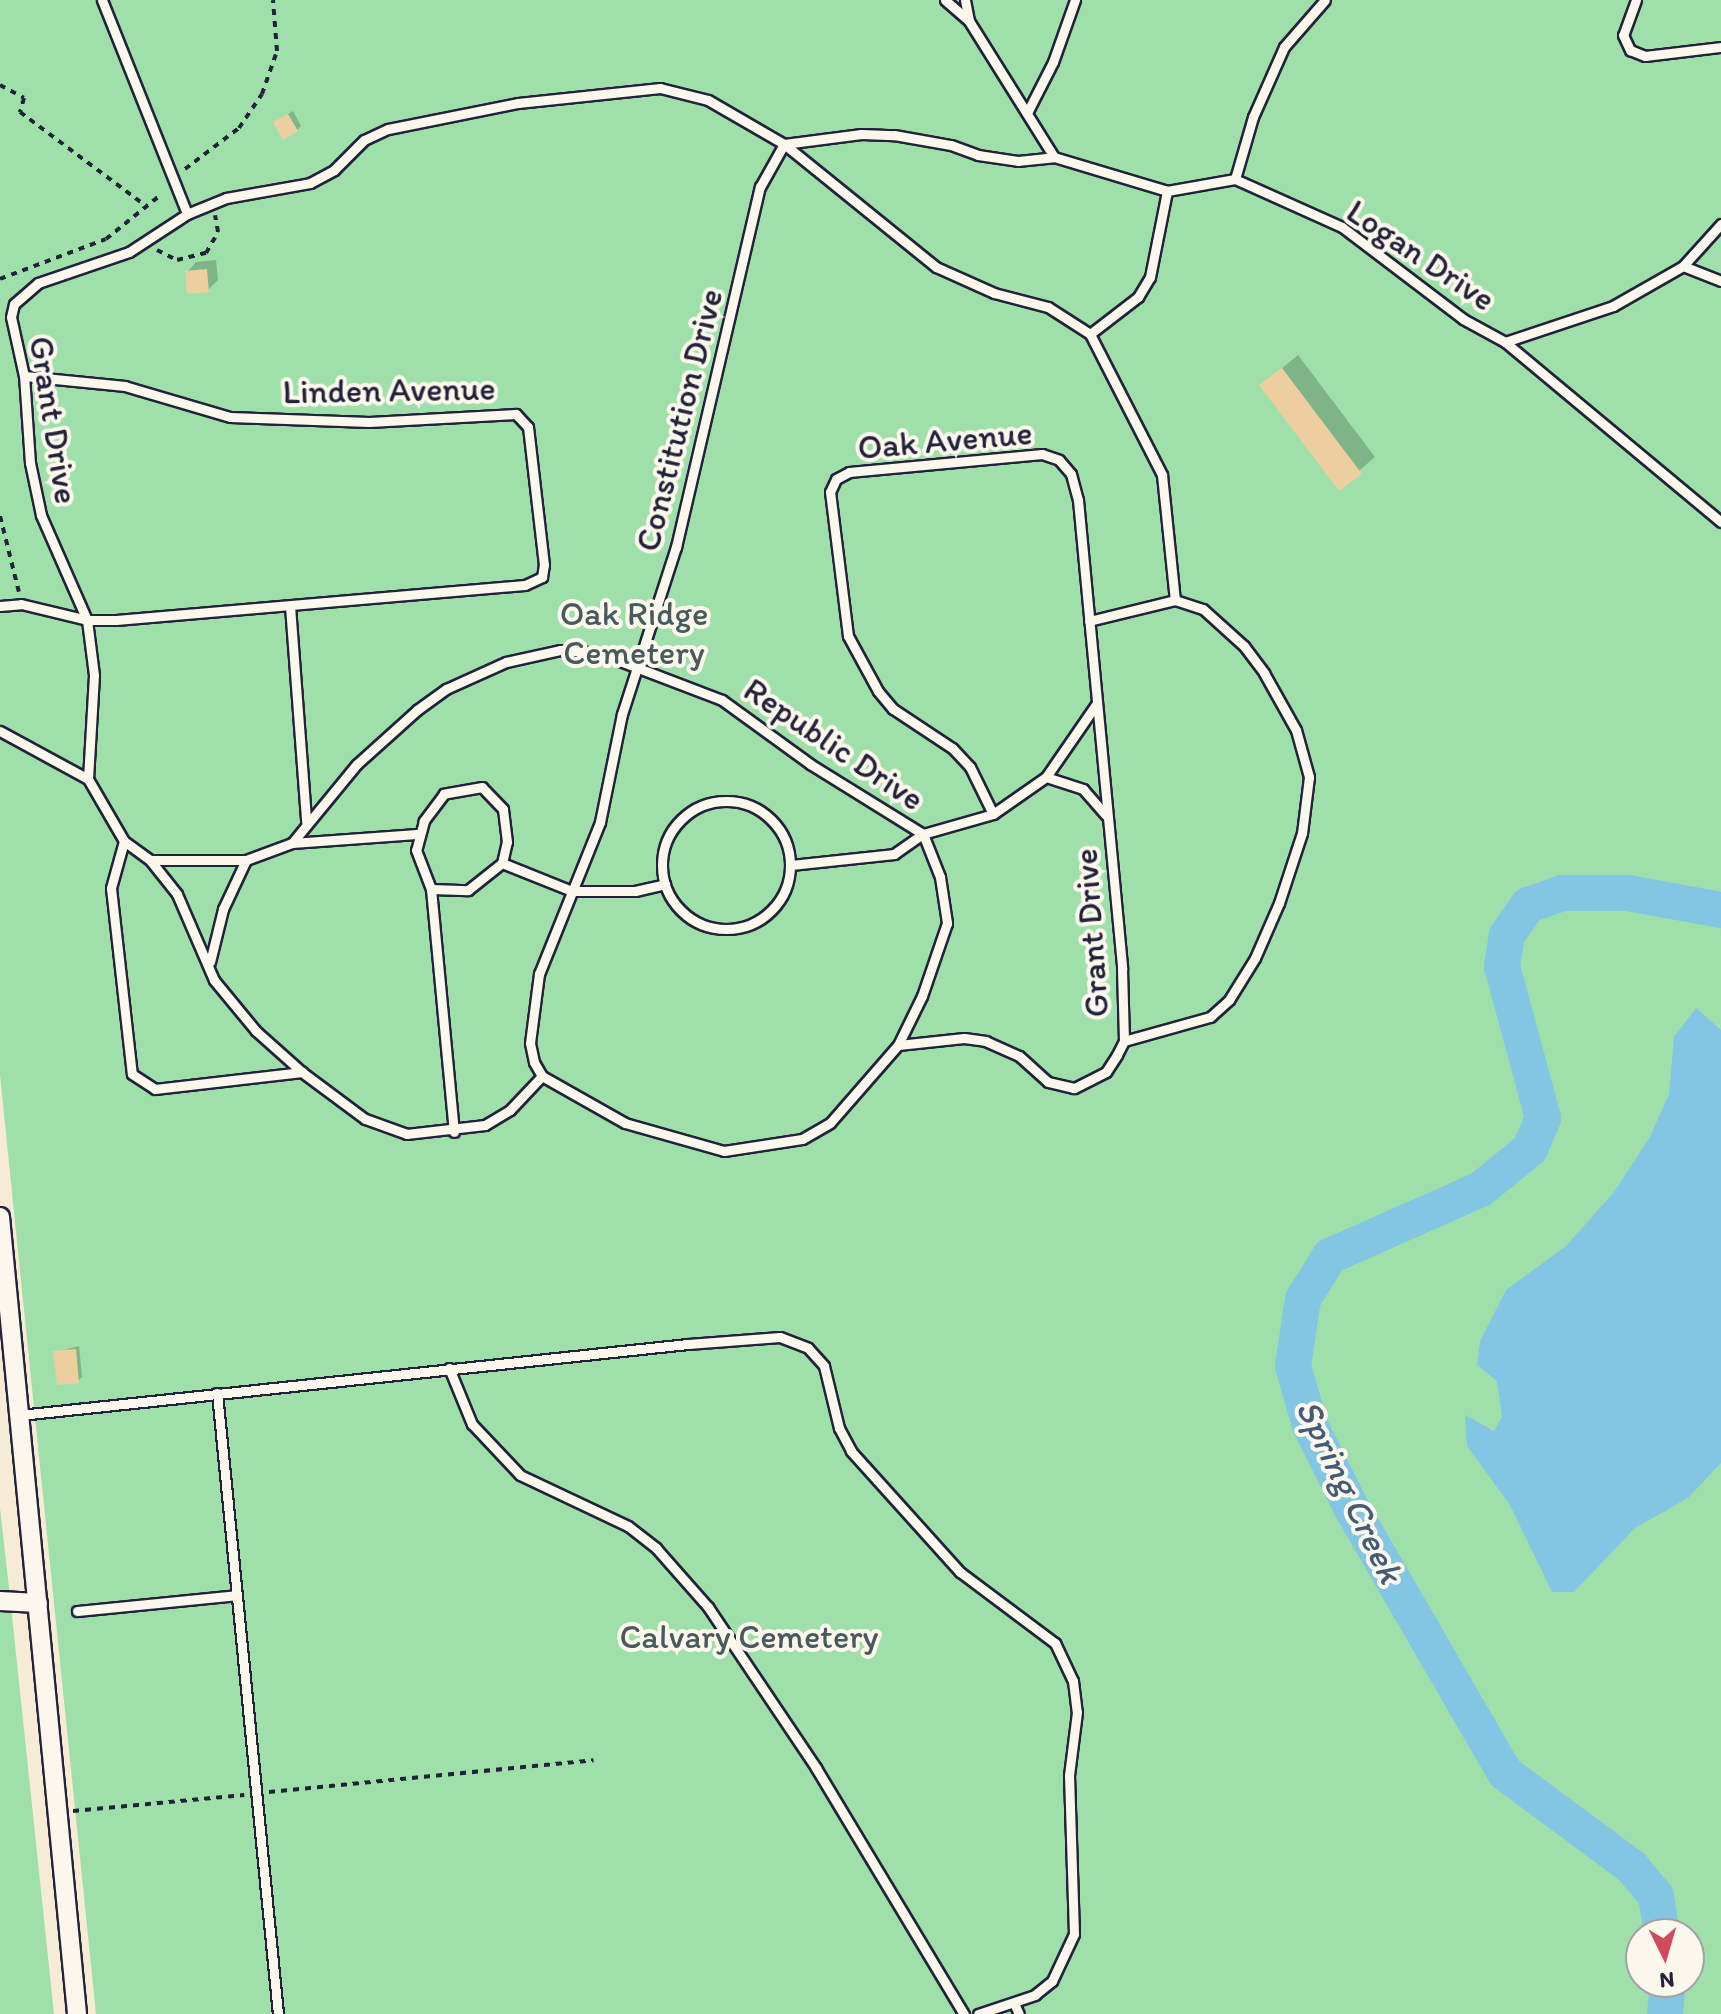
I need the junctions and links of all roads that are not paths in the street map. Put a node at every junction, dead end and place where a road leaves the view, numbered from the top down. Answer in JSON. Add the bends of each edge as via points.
{"nodes":[{"id":1,"x":102,"y":0,"type":"edge"},
{"id":2,"x":945,"y":0,"type":"edge"},
{"id":3,"x":965,"y":0,"type":"edge"},
{"id":4,"x":1075,"y":0,"type":"edge"},
{"id":5,"x":1325,"y":0,"type":"edge"},
{"id":6,"x":1636,"y":0,"type":"edge"},
{"id":7,"x":969,"y":21,"type":"junction"},
{"id":8,"x":1721,"y":47,"type":"edge"},
{"id":9,"x":1027,"y":113,"type":"junction"},
{"id":10,"x":784,"y":144,"type":"junction"},
{"id":11,"x":1054,"y":157,"type":"junction"},
{"id":12,"x":1235,"y":179,"type":"junction"},
{"id":13,"x":1167,"y":191,"type":"junction"},
{"id":14,"x":187,"y":214,"type":"junction"},
{"id":15,"x":1721,"y":224,"type":"edge"},
{"id":16,"x":1683,"y":266,"type":"junction"},
{"id":17,"x":1721,"y":281,"type":"edge"},
{"id":18,"x":1090,"y":334,"type":"junction"},
{"id":19,"x":1505,"y":342,"type":"junction"},
{"id":20,"x":24,"y":376,"type":"junction"},
{"id":21,"x":1059,"y":460,"type":"joint"},
{"id":22,"x":1721,"y":522,"type":"edge"},
{"id":23,"x":1175,"y":600,"type":"junction"},
{"id":24,"x":0,"y":606,"type":"edge"},
{"id":25,"x":290,"y":606,"type":"junction"},
{"id":26,"x":87,"y":620,"type":"junction"},
{"id":27,"x":1089,"y":621,"type":"junction"},
{"id":28,"x":642,"y":666,"type":"junction"},
{"id":29,"x":1097,"y":703,"type":"junction"},
{"id":30,"x":0,"y":731,"type":"edge"},
{"id":31,"x":1046,"y":777,"type":"junction"},
{"id":32,"x":88,"y":779,"type":"junction"},
{"id":33,"x":993,"y":814,"type":"junction"},
{"id":34,"x":1108,"y":818,"type":"junction"},
{"id":35,"x":306,"y":821,"type":"junction"},
{"id":36,"x":417,"y":834,"type":"junction"},
{"id":37,"x":923,"y":834,"type":"junction"},
{"id":38,"x":124,"y":841,"type":"junction"},
{"id":39,"x":292,"y":843,"type":"junction"},
{"id":40,"x":150,"y":860,"type":"junction"},
{"id":41,"x":246,"y":860,"type":"junction"},
{"id":42,"x":502,"y":863,"type":"junction"},
{"id":43,"x":791,"y":865,"type":"junction"},
{"id":44,"x":665,"y":884,"type":"junction"},
{"id":45,"x":431,"y":889,"type":"junction"},
{"id":46,"x":572,"y":891,"type":"junction"},
{"id":47,"x":209,"y":965,"type":"junction"},
{"id":48,"x":1124,"y":1041,"type":"junction"},
{"id":49,"x":898,"y":1045,"type":"junction"},
{"id":50,"x":302,"y":1072,"type":"junction"},
{"id":51,"x":542,"y":1076,"type":"junction"},
{"id":52,"x":454,"y":1132,"type":"junction"},
{"id":53,"x":0,"y":1217,"type":"edge"},
{"id":54,"x":449,"y":1368,"type":"junction"},
{"id":55,"x":217,"y":1393,"type":"junction"},
{"id":56,"x":20,"y":1415,"type":"junction"},
{"id":57,"x":236,"y":1595,"type":"junction"},
{"id":58,"x":0,"y":1601,"type":"edge"},
{"id":59,"x":38,"y":1603,"type":"junction"},
{"id":60,"x":77,"y":1611,"type":"dead end"},
{"id":61,"x":1014,"y":2003,"type":"junction"},
{"id":62,"x":77,"y":2014,"type":"edge"},
{"id":63,"x":278,"y":2014,"type":"edge"},
{"id":64,"x":964,"y":2014,"type":"edge"},
{"id":65,"x":978,"y":2014,"type":"edge"},
{"id":66,"x":1019,"y":2014,"type":"edge"}],
"edges":[{"from":1,"to":14,"type":"lane"},
{"from":2,"to":7,"type":"lane"},
{"from":3,"to":7,"type":"lane"},
{"from":4,"to":9,"type":"lane"},
{"from":5,"to":12,"type":"lane","via":[[1284,47],[1253,117]]},
{"from":6,"to":8,"type":"lane","via":[[1623,35],[1630,50],[1645,56]]},
{"from":7,"to":9,"type":"lane"},
{"from":9,"to":11,"type":"lane"},
{"from":10,"to":11,"type":"lane","via":[[894,135],[1018,161]]},
{"from":10,"to":14,"type":"lane","name":"Grant Drive","via":[[708,100],[660,88],[600,93],[388,129],[364,140],[334,170],[310,183]]},
{"from":10,"to":18,"type":"lane","name":"Grant Drive","via":[[936,267],[994,293],[1048,307]]},
{"from":10,"to":28,"type":"lane","name":"Constitution Drive","via":[[760,187],[676,547]]},
{"from":11,"to":13,"type":"lane"},
{"from":12,"to":13,"type":"lane"},
{"from":12,"to":19,"type":"lane","name":"Logan Drive","via":[[1342,227],[1463,319]]},
{"from":13,"to":18,"type":"lane","via":[[1150,277],[1138,297]]},
{"from":14,"to":20,"type":"lane","name":"Grant Drive","via":[[146,241],[24,292],[11,317]]},
{"from":15,"to":16,"type":"lane","name":"Logan Drive"},
{"from":16,"to":17,"type":"lane"},
{"from":16,"to":19,"type":"lane","name":"Logan Drive","via":[[1613,306]]},
{"from":18,"to":23,"type":"lane","via":[[1162,475]]},
{"from":19,"to":22,"type":"lane"},
{"from":20,"to":25,"type":"lane","name":"Linden Avenue","via":[[125,386],[230,417],[369,422],[516,414],[528,427],[545,550],[542,577],[525,585]]},
{"from":20,"to":26,"type":"lane","name":"Grant Drive","via":[[30,463],[41,515]]},
{"from":21,"to":27,"type":"lane","name":"Grant Drive","via":[[1071,474],[1078,500]]},
{"from":21,"to":33,"type":"lane","name":"Oak Avenue","via":[[1042,454],[849,472],[836,479],[830,492],[839,589],[848,636],[862,666],[893,709],[952,748],[970,767]]},
{"from":23,"to":27,"type":"lane"},
{"from":23,"to":48,"type":"lane","via":[[1203,609],[1225,627],[1264,673],[1305,757],[1308,801],[1279,903],[1229,1000],[1210,1017]]},
{"from":24,"to":26,"type":"lane","name":"Linden Avenue","via":[[21,604]]},
{"from":25,"to":26,"type":"lane","name":"Linden Avenue"},
{"from":25,"to":35,"type":"lane"},
{"from":26,"to":32,"type":"lane","name":"Grant Drive","via":[[94,675]]},
{"from":27,"to":29,"type":"lane","name":"Grant Drive"},
{"from":28,"to":35,"type":"lane","name":"Republic Drive","via":[[599,653],[560,650],[473,675],[446,689],[387,736]]},
{"from":28,"to":37,"type":"lane","name":"Republic Drive","via":[[722,700],[810,764]]},
{"from":28,"to":46,"type":"lane","name":"Constitution Drive","via":[[620,723],[600,822]]},
{"from":29,"to":31,"type":"lane"},
{"from":29,"to":34,"type":"lane","name":"Grant Drive"},
{"from":30,"to":32,"type":"lane"},
{"from":31,"to":33,"type":"lane"},
{"from":31,"to":34,"type":"lane","via":[[1083,789]]},
{"from":32,"to":38,"type":"lane"},
{"from":33,"to":37,"type":"lane"},
{"from":34,"to":48,"type":"lane","name":"Grant Drive"},
{"from":35,"to":39,"type":"lane","name":"Republic Drive"},
{"from":36,"to":39,"type":"lane"},
{"from":36,"to":42,"type":"lane","via":[[444,794],[482,787],[503,809],[507,842]]},
{"from":36,"to":45,"type":"lane","via":[[416,850]]},
{"from":37,"to":43,"type":"lane","via":[[894,854]]},
{"from":37,"to":49,"type":"lane","name":"Republic Drive","via":[[940,877],[947,923],[922,996]]},
{"from":38,"to":40,"type":"lane"},
{"from":38,"to":50,"type":"lane","via":[[111,888],[132,1074],[155,1089]]},
{"from":39,"to":41,"type":"lane"},
{"from":40,"to":41,"type":"lane"},
{"from":40,"to":47,"type":"lane","via":[[177,894]]},
{"from":41,"to":47,"type":"lane","via":[[223,909]]},
{"from":42,"to":45,"type":"lane","via":[[468,890]]},
{"from":42,"to":46,"type":"lane"},
{"from":43,"to":44,"type":"lane","via":[[785,890],[768,913],[730,929],[697,922],[676,905]]},
{"from":43,"to":44,"type":"lane","via":[[786,842],[771,819],[748,804],[704,804],[672,829],[663,849]]},
{"from":44,"to":46,"type":"lane","via":[[635,891]]},
{"from":45,"to":52,"type":"lane"},
{"from":46,"to":51,"type":"lane","name":"Constitution Drive","via":[[539,974],[530,1043]]},
{"from":47,"to":50,"type":"lane","via":[[230,1002]]},
{"from":48,"to":49,"type":"lane","name":"Grant Drive","via":[[1106,1072],[1074,1088],[1048,1082],[1019,1056],[986,1041]]},
{"from":49,"to":51,"type":"lane","via":[[830,1123],[802,1139],[756,1150],[691,1146],[648,1132]]},
{"from":50,"to":52,"type":"lane","via":[[365,1119],[407,1134]]},
{"from":51,"to":52,"type":"lane","via":[[510,1110],[485,1125]]},
{"from":53,"to":56,"type":"street"},
{"from":54,"to":55,"type":"lane"},
{"from":54,"to":61,"type":"lane","via":[[780,1337],[817,1355],[851,1451],[960,1572],[1055,1643],[1073,1681],[1077,1712],[1069,1775],[1074,1934],[1052,1981]]},
{"from":54,"to":64,"type":"lane","via":[[472,1424],[520,1475],[628,1526],[656,1548],[708,1607],[816,1768]]},
{"from":55,"to":56,"type":"lane"},
{"from":55,"to":57,"type":"lane"},
{"from":56,"to":59,"type":"street"},
{"from":57,"to":60,"type":"lane"},
{"from":57,"to":63,"type":"lane"},
{"from":58,"to":59,"type":"street"},
{"from":59,"to":62,"type":"street"},
{"from":61,"to":65,"type":"lane"},
{"from":61,"to":66,"type":"lane"}]}
